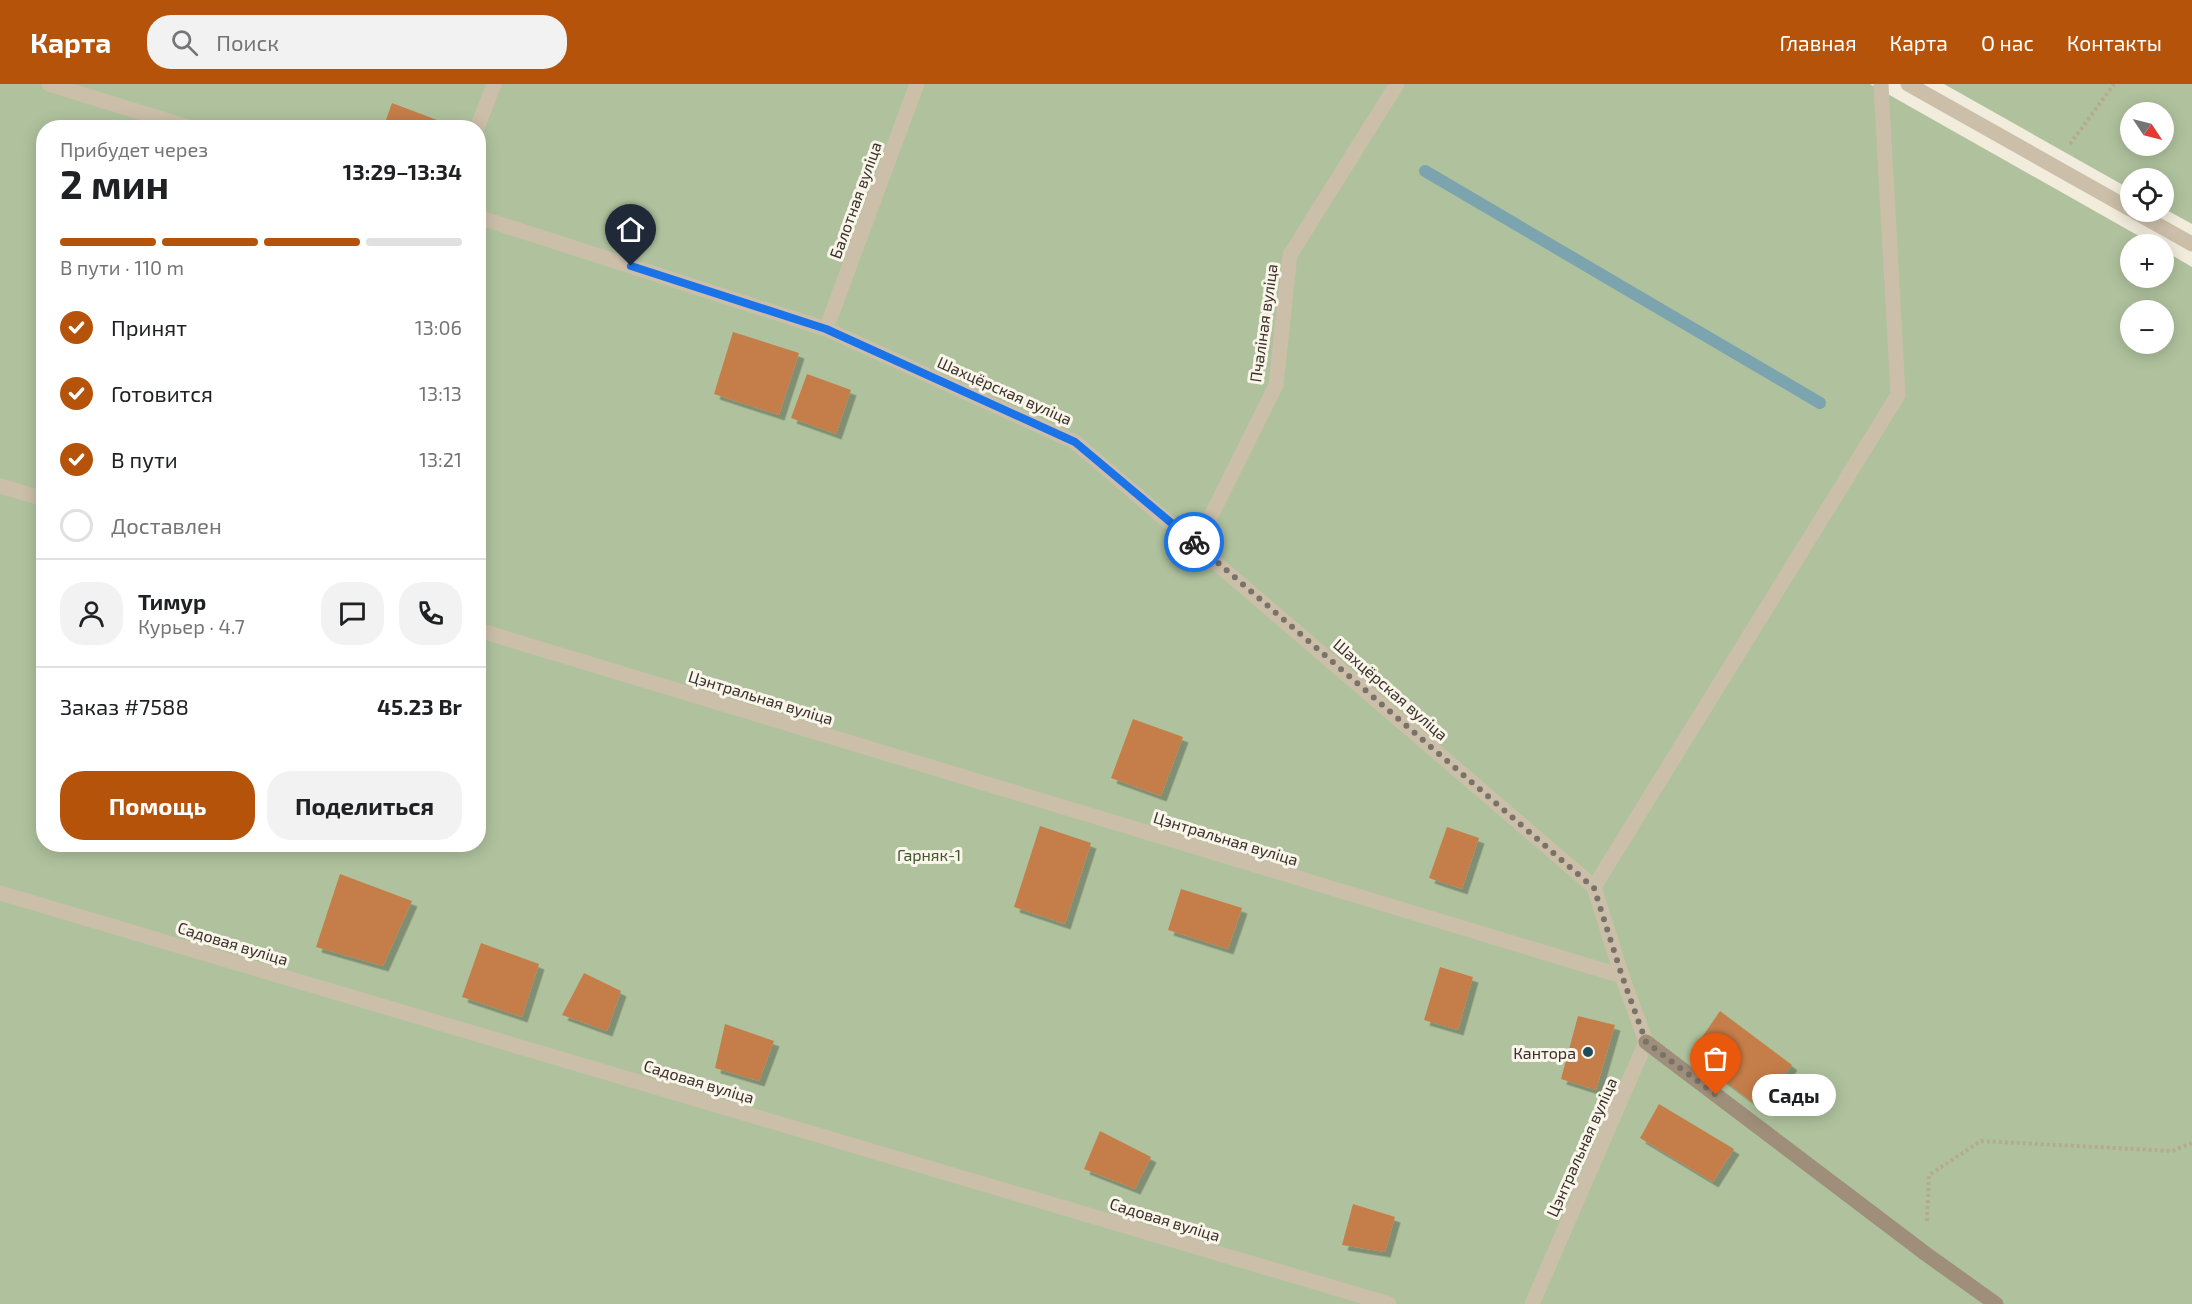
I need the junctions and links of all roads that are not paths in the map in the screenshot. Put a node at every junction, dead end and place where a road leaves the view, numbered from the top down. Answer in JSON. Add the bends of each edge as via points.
{"nodes":[{"id":1,"x":49,"y":84,"type":"edge"},
{"id":2,"x":494,"y":84,"type":"edge"},
{"id":3,"x":917,"y":84,"type":"edge"},
{"id":4,"x":1397,"y":84,"type":"edge"},
{"id":5,"x":1881,"y":84,"type":"edge"},
{"id":6,"x":1908,"y":84,"type":"edge"},
{"id":7,"x":79,"y":88,"type":"edge"},
{"id":8,"x":169,"y":120,"type":"edge"},
{"id":9,"x":480,"y":120,"type":"edge"},
{"id":10,"x":2120,"y":203,"type":"edge"},
{"id":11,"x":486,"y":220,"type":"edge"},
{"id":12,"x":2153,"y":222,"type":"edge"},
{"id":13,"x":2192,"y":244,"type":"edge"},
{"id":14,"x":826,"y":329,"type":"junction"},
{"id":15,"x":0,"y":486,"type":"edge"},
{"id":16,"x":36,"y":497,"type":"edge"},
{"id":17,"x":1197,"y":544,"type":"junction"},
{"id":18,"x":486,"y":632,"type":"edge"},
{"id":19,"x":1594,"y":888,"type":"junction"},
{"id":20,"x":0,"y":893,"type":"edge"},
{"id":21,"x":1622,"y":976,"type":"junction"},
{"id":22,"x":1646,"y":1042,"type":"junction"},
{"id":23,"x":1389,"y":1304,"type":"edge"},
{"id":24,"x":1532,"y":1304,"type":"edge"},
{"id":25,"x":1996,"y":1304,"type":"edge"}],
"edges":[{"from":1,"to":7,"type":"street"},
{"from":2,"to":9,"type":"street"},
{"from":3,"to":14,"type":"street","name":"Балотная вуліца"},
{"from":4,"to":17,"type":"street","name":"Пчаліная вуліца","via":[[1290,255],[1276,385]]},
{"from":5,"to":19,"type":"street","via":[[1898,395]]},
{"from":6,"to":10,"type":"street"},
{"from":7,"to":8,"type":"street"},
{"from":11,"to":14,"type":"street","name":"Шахцёрская вуліца"},
{"from":12,"to":13,"type":"street"},
{"from":14,"to":17,"type":"street","name":"Шахцёрская вуліца","via":[[1075,442]]},
{"from":15,"to":16,"type":"street"},
{"from":17,"to":19,"type":"street","name":"Шахцёрская вуліца"},
{"from":18,"to":21,"type":"street","name":"Цэнтральная вуліца"},
{"from":19,"to":21,"type":"street"},
{"from":20,"to":23,"type":"street","name":"Садовая вуліца"},
{"from":21,"to":22,"type":"street"},
{"from":22,"to":24,"type":"street","name":"Цэнтральная вуліца"},
{"from":22,"to":25,"type":"street"}]}
